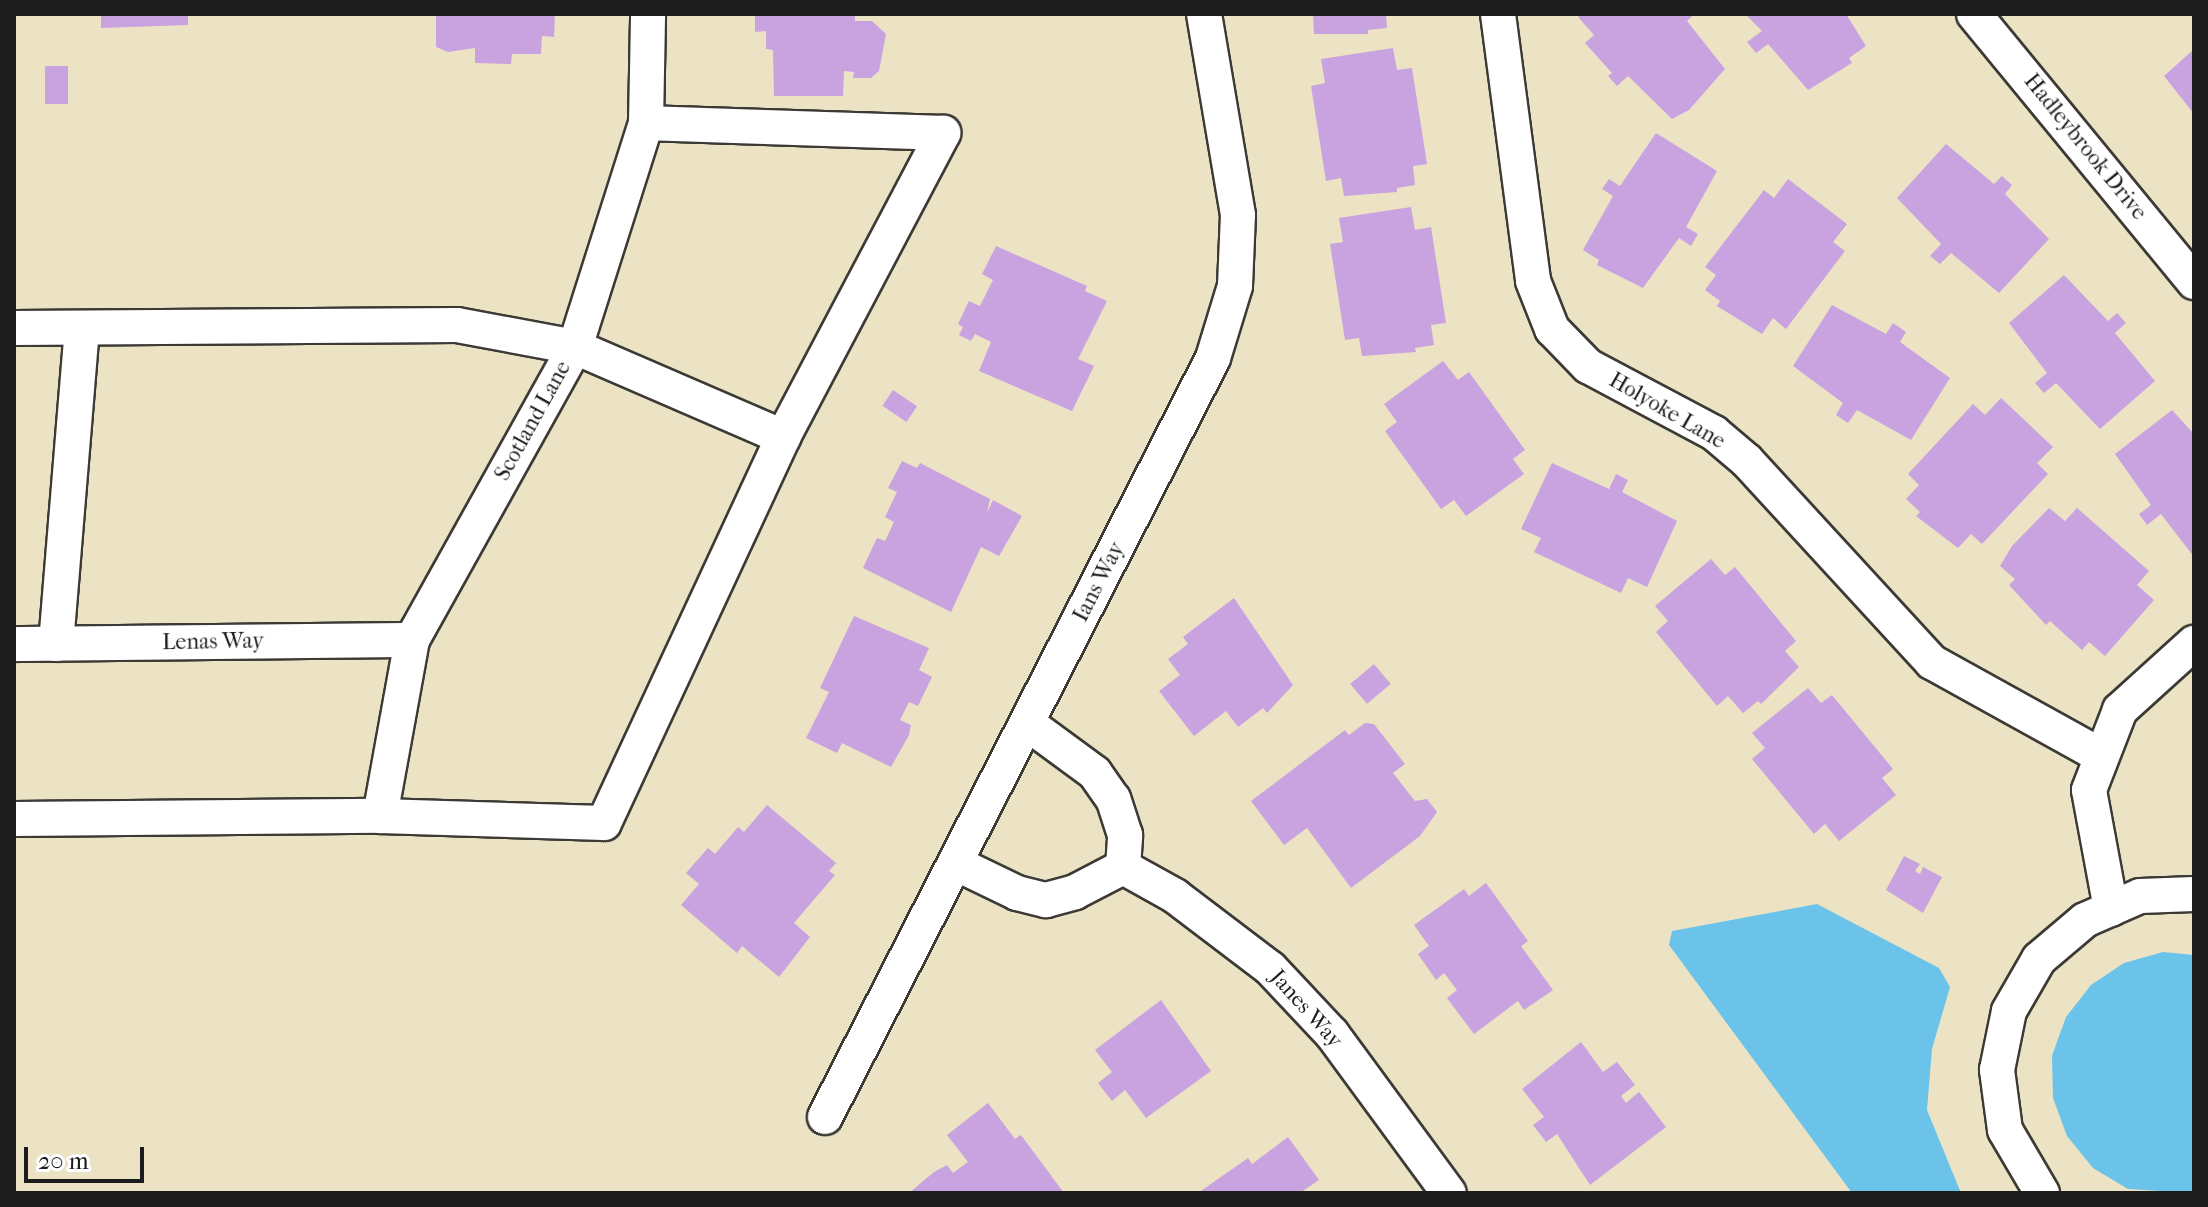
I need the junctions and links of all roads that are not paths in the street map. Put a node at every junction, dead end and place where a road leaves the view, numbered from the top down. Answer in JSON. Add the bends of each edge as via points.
{"nodes":[{"id":1,"x":648,"y":14,"type":"edge"},
{"id":2,"x":1204,"y":14,"type":"edge"},
{"id":3,"x":1498,"y":14,"type":"edge"},
{"id":4,"x":1974,"y":14,"type":"edge"},
{"id":5,"x":646,"y":123,"type":"junction"},
{"id":6,"x":2194,"y":282,"type":"edge"},
{"id":7,"x":14,"y":328,"type":"edge"},
{"id":8,"x":82,"y":331,"type":"junction"},
{"id":9,"x":575,"y":347,"type":"junction"},
{"id":10,"x":783,"y":437,"type":"junction"},
{"id":11,"x":412,"y":640,"type":"junction"},
{"id":12,"x":2194,"y":643,"type":"edge"},
{"id":13,"x":14,"y":644,"type":"edge"},
{"id":14,"x":56,"y":644,"type":"junction"},
{"id":15,"x":1027,"y":723,"type":"junction"},
{"id":16,"x":2100,"y":755,"type":"junction"},
{"id":17,"x":380,"y":816,"type":"junction"},
{"id":18,"x":14,"y":819,"type":"edge"},
{"id":19,"x":955,"y":863,"type":"junction"},
{"id":20,"x":1123,"y":867,"type":"junction"},
{"id":21,"x":2194,"y":894,"type":"edge"},
{"id":22,"x":2111,"y":909,"type":"junction"},
{"id":23,"x":825,"y":1117,"type":"dead end"},
{"id":24,"x":1449,"y":1193,"type":"edge"},
{"id":25,"x":2042,"y":1193,"type":"edge"}],
"edges":[{"from":1,"to":5,"type":"street","name":"Scotland Lane"},
{"from":2,"to":15,"type":"street","name":"Ians Way","via":[[1238,215],[1235,286],[1213,358]]},
{"from":3,"to":16,"type":"street","name":"Holyoke Lane","via":[[1533,281],[1552,329],[1588,366],[1714,433],[1747,461],[1932,662]]},
{"from":4,"to":6,"type":"street","name":"Hadleybrook Drive"},
{"from":5,"to":9,"type":"street","name":"Scotland Lane"},
{"from":5,"to":10,"type":"street","via":[[943,133]]},
{"from":7,"to":8,"type":"street"},
{"from":8,"to":9,"type":"street","via":[[457,325]]},
{"from":8,"to":14,"type":"street"},
{"from":9,"to":10,"type":"street"},
{"from":9,"to":11,"type":"street","name":"Scotland Lane"},
{"from":10,"to":17,"type":"street","via":[[604,823]]},
{"from":11,"to":14,"type":"street","name":"Lenas Way"},
{"from":11,"to":17,"type":"street","name":"Scotland Lane"},
{"from":12,"to":16,"type":"street","via":[[2120,710]]},
{"from":13,"to":14,"type":"street","name":"Lenas Way"},
{"from":15,"to":19,"type":"street","name":"Ians Way"},
{"from":15,"to":20,"type":"street","via":[[1095,773],[1113,799],[1125,835]]},
{"from":16,"to":22,"type":"street","via":[[2089,790]]},
{"from":17,"to":18,"type":"street"},
{"from":19,"to":20,"type":"street","via":[[1017,893],[1046,900],[1075,892]]},
{"from":19,"to":23,"type":"street","name":"Ians Way"},
{"from":20,"to":24,"type":"street","name":"Janes Way","via":[[1175,896],[1270,968],[1332,1034]]},
{"from":21,"to":22,"type":"street","via":[[2140,896]]},
{"from":22,"to":25,"type":"street","via":[[2085,920],[2039,959],[2009,1011],[1997,1070],[2005,1130]]}]}
